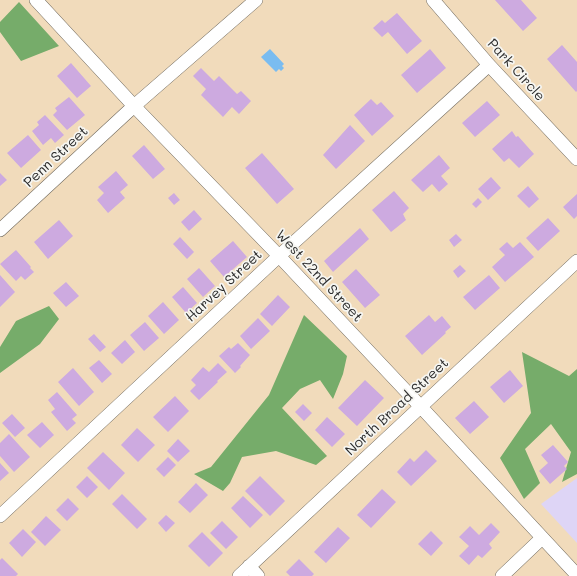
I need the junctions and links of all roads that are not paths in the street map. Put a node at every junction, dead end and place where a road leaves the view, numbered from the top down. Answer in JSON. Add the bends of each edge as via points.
{"nodes":[{"id":1,"x":36,"y":0,"type":"edge"},
{"id":2,"x":256,"y":0,"type":"edge"},
{"id":3,"x":433,"y":0,"type":"edge"},
{"id":4,"x":489,"y":65,"type":"junction"},
{"id":5,"x":134,"y":106,"type":"junction"},
{"id":6,"x":577,"y":159,"type":"edge"},
{"id":7,"x":0,"y":230,"type":"edge"},
{"id":8,"x":279,"y":256,"type":"junction"},
{"id":9,"x":577,"y":261,"type":"edge"},
{"id":10,"x":421,"y":407,"type":"junction"},
{"id":11,"x":0,"y":516,"type":"edge"},
{"id":12,"x":542,"y":538,"type":"junction"},
{"id":13,"x":254,"y":571,"type":"edge"},
{"id":14,"x":239,"y":576,"type":"edge"},
{"id":15,"x":502,"y":576,"type":"edge"},
{"id":16,"x":577,"y":576,"type":"edge"}],
"edges":[{"from":1,"to":5,"type":"street","name":"West 22nd Street"},
{"from":2,"to":5,"type":"street","name":"Penn Street"},
{"from":3,"to":4,"type":"street","name":"Park Circle"},
{"from":4,"to":6,"type":"street","name":"Park Circle"},
{"from":4,"to":8,"type":"street","name":"Harvey Street"},
{"from":5,"to":7,"type":"street","name":"Penn Street"},
{"from":5,"to":8,"type":"street","name":"West 22nd Street"},
{"from":8,"to":10,"type":"street","name":"West 22nd Street"},
{"from":8,"to":11,"type":"street","name":"Harvey Street"},
{"from":9,"to":10,"type":"street","name":"North Broad Street"},
{"from":10,"to":12,"type":"street","name":"West 22nd Street"},
{"from":10,"to":13,"type":"street","name":"North Broad Street"},
{"from":12,"to":15,"type":"street"},
{"from":12,"to":16,"type":"street","name":"West 22nd Street"},
{"from":13,"to":14,"type":"street","name":"North Broad Street"}]}
